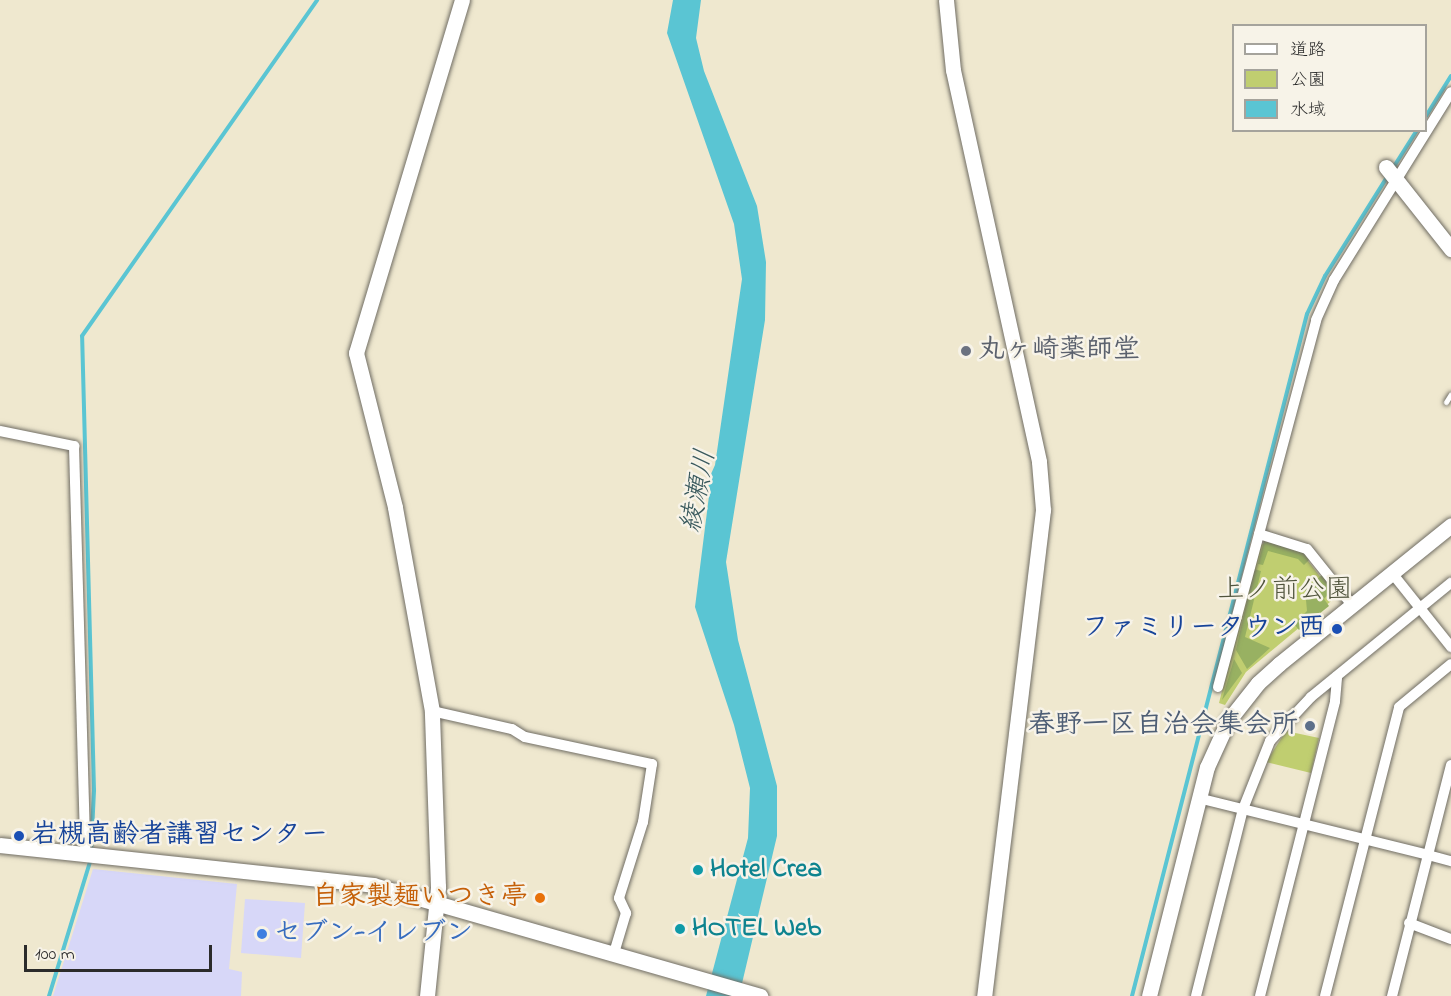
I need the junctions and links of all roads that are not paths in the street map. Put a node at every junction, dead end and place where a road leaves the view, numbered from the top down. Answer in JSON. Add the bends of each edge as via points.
{"nodes":[{"id":1,"x":462,"y":0,"type":"edge"},
{"id":2,"x":946,"y":0,"type":"edge"},
{"id":3,"x":1451,"y":92,"type":"edge"},
{"id":4,"x":1427,"y":131,"type":"edge"},
{"id":5,"x":1426,"y":132,"type":"edge"},
{"id":6,"x":1386,"y":167,"type":"dead end"},
{"id":7,"x":1396,"y":181,"type":"junction"},
{"id":8,"x":1451,"y":249,"type":"edge"},
{"id":9,"x":1451,"y":394,"type":"edge"},
{"id":10,"x":1446,"y":402,"type":"dead end"},
{"id":11,"x":0,"y":431,"type":"edge"},
{"id":12,"x":1451,"y":525,"type":"edge"},
{"id":13,"x":1259,"y":534,"type":"junction"},
{"id":14,"x":1392,"y":573,"type":"junction"},
{"id":15,"x":1451,"y":582,"type":"edge"},
{"id":16,"x":1352,"y":605,"type":"junction"},
{"id":17,"x":1419,"y":608,"type":"junction"},
{"id":18,"x":1451,"y":647,"type":"edge"},
{"id":19,"x":1451,"y":664,"type":"edge"},
{"id":20,"x":1337,"y":676,"type":"junction"},
{"id":21,"x":1218,"y":687,"type":"dead end"},
{"id":22,"x":432,"y":711,"type":"junction"},
{"id":23,"x":1451,"y":765,"type":"edge"},
{"id":24,"x":1198,"y":798,"type":"junction"},
{"id":25,"x":1243,"y":809,"type":"junction"},
{"id":26,"x":1305,"y":825,"type":"junction"},
{"id":27,"x":1365,"y":839,"type":"junction"},
{"id":28,"x":0,"y":844,"type":"edge"},
{"id":29,"x":90,"y":852,"type":"junction"},
{"id":30,"x":1428,"y":855,"type":"junction"},
{"id":31,"x":1451,"y":861,"type":"edge"},
{"id":32,"x":438,"y":902,"type":"junction"},
{"id":33,"x":1409,"y":923,"type":"junction"},
{"id":34,"x":1451,"y":939,"type":"edge"},
{"id":35,"x":614,"y":953,"type":"junction"},
{"id":36,"x":753,"y":994,"type":"edge"},
{"id":37,"x":427,"y":996,"type":"edge"},
{"id":38,"x":984,"y":996,"type":"edge"},
{"id":39,"x":1149,"y":996,"type":"edge"},
{"id":40,"x":1196,"y":996,"type":"edge"},
{"id":41,"x":1260,"y":996,"type":"edge"},
{"id":42,"x":1325,"y":996,"type":"edge"},
{"id":43,"x":1392,"y":996,"type":"edge"}],
"edges":[{"from":1,"to":22,"type":"street","via":[[356,353],[395,507]]},
{"from":2,"to":38,"type":"street","via":[[953,70],[1037,453],[1043,510]]},
{"from":3,"to":4,"type":"street"},
{"from":5,"to":7,"type":"street"},
{"from":6,"to":7,"type":"street"},
{"from":7,"to":8,"type":"street"},
{"from":7,"to":13,"type":"street","via":[[1334,280],[1319,312]]},
{"from":9,"to":10,"type":"lane"},
{"from":11,"to":29,"type":"street","via":[[74,446]]},
{"from":12,"to":14,"type":"street"},
{"from":13,"to":16,"type":"street","via":[[1307,549]]},
{"from":13,"to":21,"type":"street"},
{"from":14,"to":16,"type":"street"},
{"from":14,"to":17,"type":"street"},
{"from":15,"to":17,"type":"street"},
{"from":16,"to":24,"type":"street","via":[[1279,664],[1243,701],[1217,742]]},
{"from":17,"to":18,"type":"street"},
{"from":17,"to":20,"type":"street"},
{"from":19,"to":27,"type":"street","via":[[1399,707]]},
{"from":20,"to":25,"type":"street","via":[[1285,721],[1270,741]]},
{"from":20,"to":26,"type":"street","via":[[1335,701]]},
{"from":22,"to":32,"type":"street"},
{"from":22,"to":35,"type":"street","via":[[512,729],[525,737],[652,764],[643,822],[619,898],[626,913]]},
{"from":23,"to":30,"type":"street"},
{"from":24,"to":25,"type":"street"},
{"from":24,"to":39,"type":"street"},
{"from":25,"to":26,"type":"street"},
{"from":25,"to":40,"type":"street"},
{"from":26,"to":27,"type":"street"},
{"from":26,"to":41,"type":"street"},
{"from":27,"to":30,"type":"street"},
{"from":27,"to":42,"type":"street"},
{"from":28,"to":29,"type":"street"},
{"from":29,"to":32,"type":"street","via":[[346,881]]},
{"from":30,"to":31,"type":"street"},
{"from":30,"to":33,"type":"street"},
{"from":32,"to":35,"type":"street"},
{"from":32,"to":37,"type":"street"},
{"from":33,"to":34,"type":"street"},
{"from":33,"to":43,"type":"street"},
{"from":35,"to":36,"type":"street"}]}
